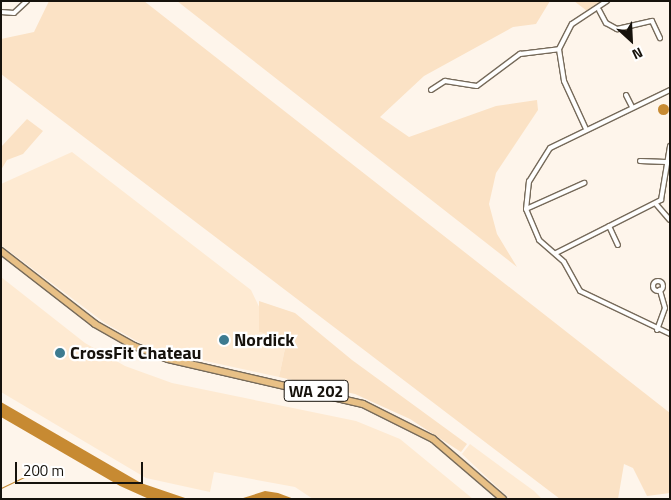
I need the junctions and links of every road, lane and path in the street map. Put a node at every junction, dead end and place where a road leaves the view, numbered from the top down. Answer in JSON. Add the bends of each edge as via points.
{"nodes":[{"id":1,"x":27,"y":1,"type":"edge"},
{"id":2,"x":607,"y":1,"type":"edge"},
{"id":3,"x":599,"y":10,"type":"junction"},
{"id":4,"x":1,"y":12,"type":"edge"},
{"id":5,"x":660,"y":38,"type":"dead end"},
{"id":6,"x":559,"y":49,"type":"junction"},
{"id":7,"x":432,"y":90,"type":"dead end"},
{"id":8,"x":670,"y":90,"type":"edge"},
{"id":9,"x":626,"y":95,"type":"dead end"},
{"id":10,"x":632,"y":107,"type":"junction"},
{"id":11,"x":586,"y":128,"type":"junction"},
{"id":12,"x":670,"y":146,"type":"edge"},
{"id":13,"x":640,"y":161,"type":"dead end"},
{"id":14,"x":666,"y":162,"type":"junction"},
{"id":15,"x":584,"y":183,"type":"dead end"},
{"id":16,"x":656,"y":204,"type":"junction"},
{"id":17,"x":526,"y":209,"type":"junction"},
{"id":18,"x":670,"y":220,"type":"edge"},
{"id":19,"x":609,"y":226,"type":"junction"},
{"id":20,"x":618,"y":245,"type":"dead end"},
{"id":21,"x":1,"y":251,"type":"edge"},
{"id":22,"x":556,"y":253,"type":"junction"},
{"id":23,"x":660,"y":290,"type":"dead end"},
{"id":24,"x":657,"y":330,"type":"junction"},
{"id":25,"x":670,"y":334,"type":"edge"},
{"id":26,"x":503,"y":499,"type":"edge"}],
"edges":[{"from":1,"to":4,"type":"street","via":[[20,10]]},
{"from":2,"to":3,"type":"street"},
{"from":3,"to":5,"type":"street","via":[[606,23],[617,29],[652,21]]},
{"from":3,"to":6,"type":"street","via":[[572,24]]},
{"from":6,"to":7,"type":"street","via":[[520,54],[477,86],[444,82]]},
{"from":6,"to":11,"type":"street","via":[[560,70]]},
{"from":8,"to":10,"type":"street"},
{"from":9,"to":10,"type":"street"},
{"from":10,"to":11,"type":"street"},
{"from":11,"to":17,"type":"street","via":[[558,142],[535,167]]},
{"from":12,"to":14,"type":"street"},
{"from":13,"to":14,"type":"street"},
{"from":14,"to":16,"type":"street","via":[[665,194]]},
{"from":15,"to":17,"type":"street"},
{"from":16,"to":18,"type":"street"},
{"from":16,"to":19,"type":"street"},
{"from":17,"to":22,"type":"street","via":[[539,240]]},
{"from":19,"to":20,"type":"street"},
{"from":19,"to":22,"type":"street"},
{"from":21,"to":26,"type":"main road","number":"WA 202","via":[[84,316],[134,346],[168,359],[363,404],[433,440]]},
{"from":22,"to":24,"type":"street","via":[[580,291]]},
{"from":23,"to":24,"type":"street","via":[[665,308]]},
{"from":24,"to":25,"type":"street"}]}
